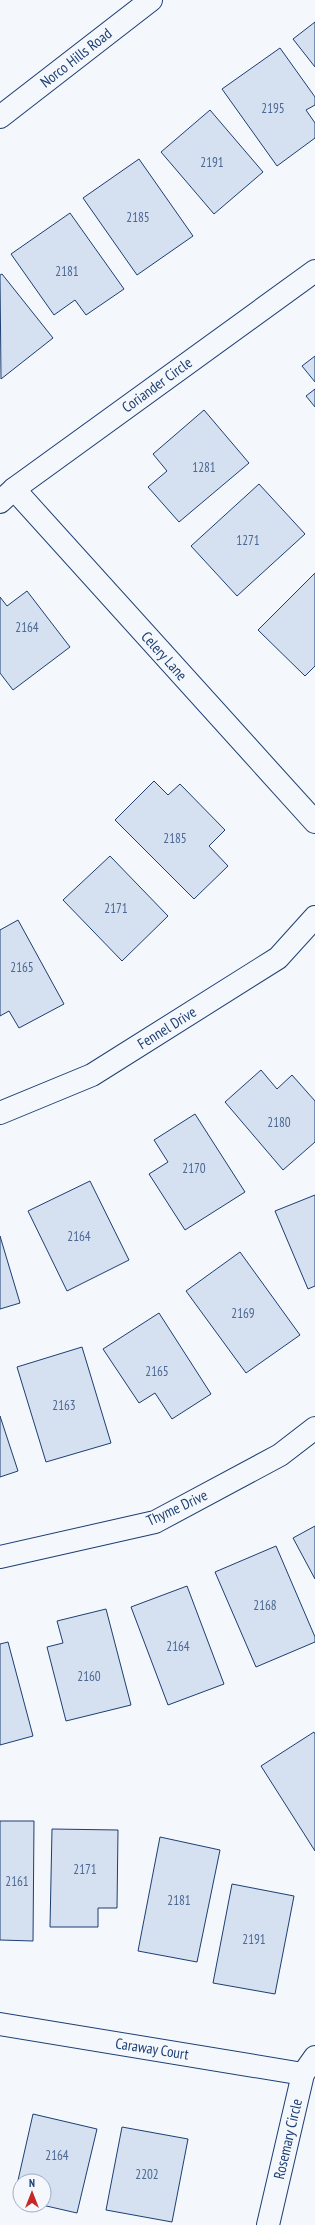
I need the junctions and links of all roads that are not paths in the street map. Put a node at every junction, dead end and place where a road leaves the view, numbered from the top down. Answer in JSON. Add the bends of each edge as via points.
{"nodes":[{"id":1,"x":151,"y":0,"type":"edge"},
{"id":2,"x":0,"y":117,"type":"edge"},
{"id":3,"x":315,"y":271,"type":"edge"},
{"id":4,"x":7,"y":495,"type":"edge"},
{"id":5,"x":315,"y":822,"type":"edge"},
{"id":6,"x":315,"y":916,"type":"edge"},
{"id":7,"x":0,"y":1113,"type":"edge"},
{"id":8,"x":315,"y":1428,"type":"edge"},
{"id":9,"x":0,"y":1557,"type":"edge"},
{"id":10,"x":0,"y":2024,"type":"edge"},
{"id":11,"x":309,"y":2066,"type":"edge"},
{"id":12,"x":268,"y":2225,"type":"edge"}],
"edges":[{"from":1,"to":2,"type":"street","name":"Norco Hills Road"},
{"from":3,"to":4,"type":"street","name":"Coriander Circle"},
{"from":4,"to":5,"type":"street","name":"Celery Lane"},
{"from":6,"to":7,"type":"street","name":"Fennel Drive","via":[[278,958],[92,1075]]},
{"from":8,"to":9,"type":"street","name":"Thyme Drive","via":[[280,1455],[155,1522]]},
{"from":10,"to":11,"type":"street","name":"Caraway Court"},
{"from":11,"to":12,"type":"street","name":"Rosemary Circle"}]}
